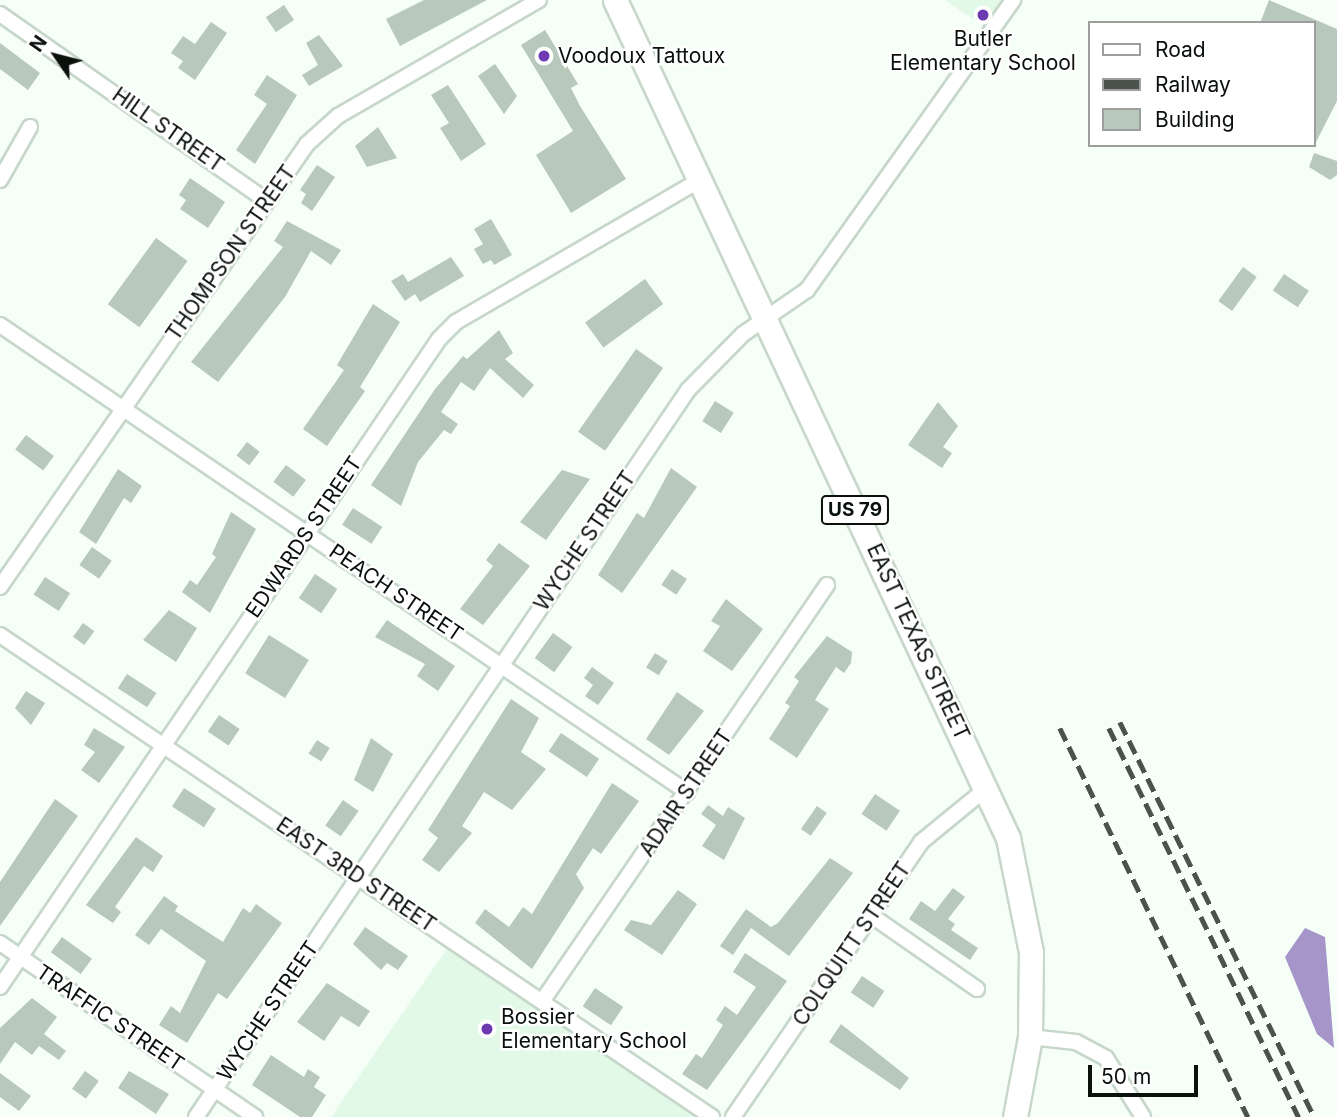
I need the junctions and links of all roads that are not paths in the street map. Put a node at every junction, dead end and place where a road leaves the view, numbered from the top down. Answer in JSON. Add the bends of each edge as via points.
{"nodes":[{"id":1,"x":539,"y":0,"type":"edge"},
{"id":2,"x":615,"y":0,"type":"edge"},
{"id":3,"x":1013,"y":0,"type":"edge"},
{"id":4,"x":0,"y":14,"type":"edge"},
{"id":5,"x":30,"y":127,"type":"dead end"},
{"id":6,"x":0,"y":180,"type":"edge"},
{"id":7,"x":698,"y":181,"type":"junction"},
{"id":8,"x":266,"y":200,"type":"junction"},
{"id":9,"x":765,"y":319,"type":"junction"},
{"id":10,"x":0,"y":324,"type":"edge"},
{"id":11,"x":122,"y":408,"type":"junction"},
{"id":12,"x":307,"y":531,"type":"junction"},
{"id":13,"x":827,"y":586,"type":"dead end"},
{"id":14,"x":0,"y":587,"type":"edge"},
{"id":15,"x":0,"y":635,"type":"edge"},
{"id":16,"x":502,"y":665,"type":"junction"},
{"id":17,"x":164,"y":745,"type":"junction"},
{"id":18,"x":987,"y":788,"type":"junction"},
{"id":19,"x":687,"y":792,"type":"junction"},
{"id":20,"x":358,"y":877,"type":"junction"},
{"id":21,"x":872,"y":916,"type":"junction"},
{"id":22,"x":0,"y":943,"type":"edge"},
{"id":23,"x":21,"y":957,"type":"junction"},
{"id":24,"x":0,"y":987,"type":"edge"},
{"id":25,"x":977,"y":989,"type":"dead end"},
{"id":26,"x":543,"y":1000,"type":"junction"},
{"id":27,"x":1030,"y":1037,"type":"junction"},
{"id":28,"x":215,"y":1090,"type":"junction"},
{"id":29,"x":197,"y":1117,"type":"edge"},
{"id":30,"x":255,"y":1117,"type":"edge"},
{"id":31,"x":712,"y":1117,"type":"edge"},
{"id":32,"x":733,"y":1117,"type":"edge"},
{"id":33,"x":1015,"y":1117,"type":"edge"},
{"id":34,"x":1143,"y":1117,"type":"edge"}],
"edges":[{"from":1,"to":8,"type":"street","name":"THOMPSON STREET","via":[[338,116],[307,144]]},
{"from":2,"to":7,"type":"main road","name":"EAST TEXAS STREET","number":"US 79"},
{"from":3,"to":9,"type":"street","name":"WYCHE STREET","via":[[839,251],[807,290]]},
{"from":4,"to":8,"type":"street","name":"HILL STREET"},
{"from":5,"to":6,"type":"street"},
{"from":7,"to":9,"type":"main road","name":"EAST TEXAS STREET","number":"US 79"},
{"from":7,"to":12,"type":"street","name":"EDWARDS STREET","via":[[456,322]]},
{"from":8,"to":11,"type":"street","name":"THOMPSON STREET"},
{"from":9,"to":16,"type":"street","name":"WYCHE STREET","via":[[725,349],[688,390]]},
{"from":9,"to":18,"type":"main road","name":"EAST TEXAS STREET","number":"US 79"},
{"from":10,"to":11,"type":"street","name":"PEACH STREET"},
{"from":11,"to":12,"type":"street","name":"PEACH STREET"},
{"from":11,"to":14,"type":"street","name":"THOMPSON STREET"},
{"from":12,"to":16,"type":"street","name":"PEACH STREET"},
{"from":12,"to":17,"type":"street","name":"EDWARDS STREET"},
{"from":13,"to":19,"type":"street","name":"ADAIR STREET"},
{"from":15,"to":17,"type":"street","name":"EAST 3RD STREET"},
{"from":16,"to":19,"type":"street","name":"PEACH STREET"},
{"from":16,"to":20,"type":"street","name":"WYCHE STREET"},
{"from":17,"to":20,"type":"street","name":"EAST 3RD STREET"},
{"from":17,"to":23,"type":"street","name":"EDWARDS STREET"},
{"from":18,"to":21,"type":"street","name":"COLQUITT STREET","via":[[921,842]]},
{"from":18,"to":27,"type":"main road","name":"EAST TEXAS STREET","number":"US 79","via":[[1008,838],[1028,923]]},
{"from":19,"to":26,"type":"street","name":"ADAIR STREET"},
{"from":20,"to":26,"type":"street","name":"EAST 3RD STREET"},
{"from":20,"to":28,"type":"street","name":"WYCHE STREET"},
{"from":21,"to":25,"type":"street"},
{"from":21,"to":32,"type":"street","name":"COLQUITT STREET"},
{"from":22,"to":23,"type":"street","name":"TRAFFIC STREET"},
{"from":23,"to":24,"type":"street","name":"EDWARDS STREET"},
{"from":23,"to":28,"type":"street","name":"TRAFFIC STREET"},
{"from":26,"to":31,"type":"street","name":"EAST 3RD STREET"},
{"from":27,"to":33,"type":"main road","name":"EAST TEXAS STREET","number":"US 79"},
{"from":27,"to":34,"type":"street","via":[[1076,1042],[1106,1058]]},
{"from":28,"to":29,"type":"street","name":"WYCHE STREET"},
{"from":28,"to":30,"type":"street","name":"TRAFFIC STREET"}]}
